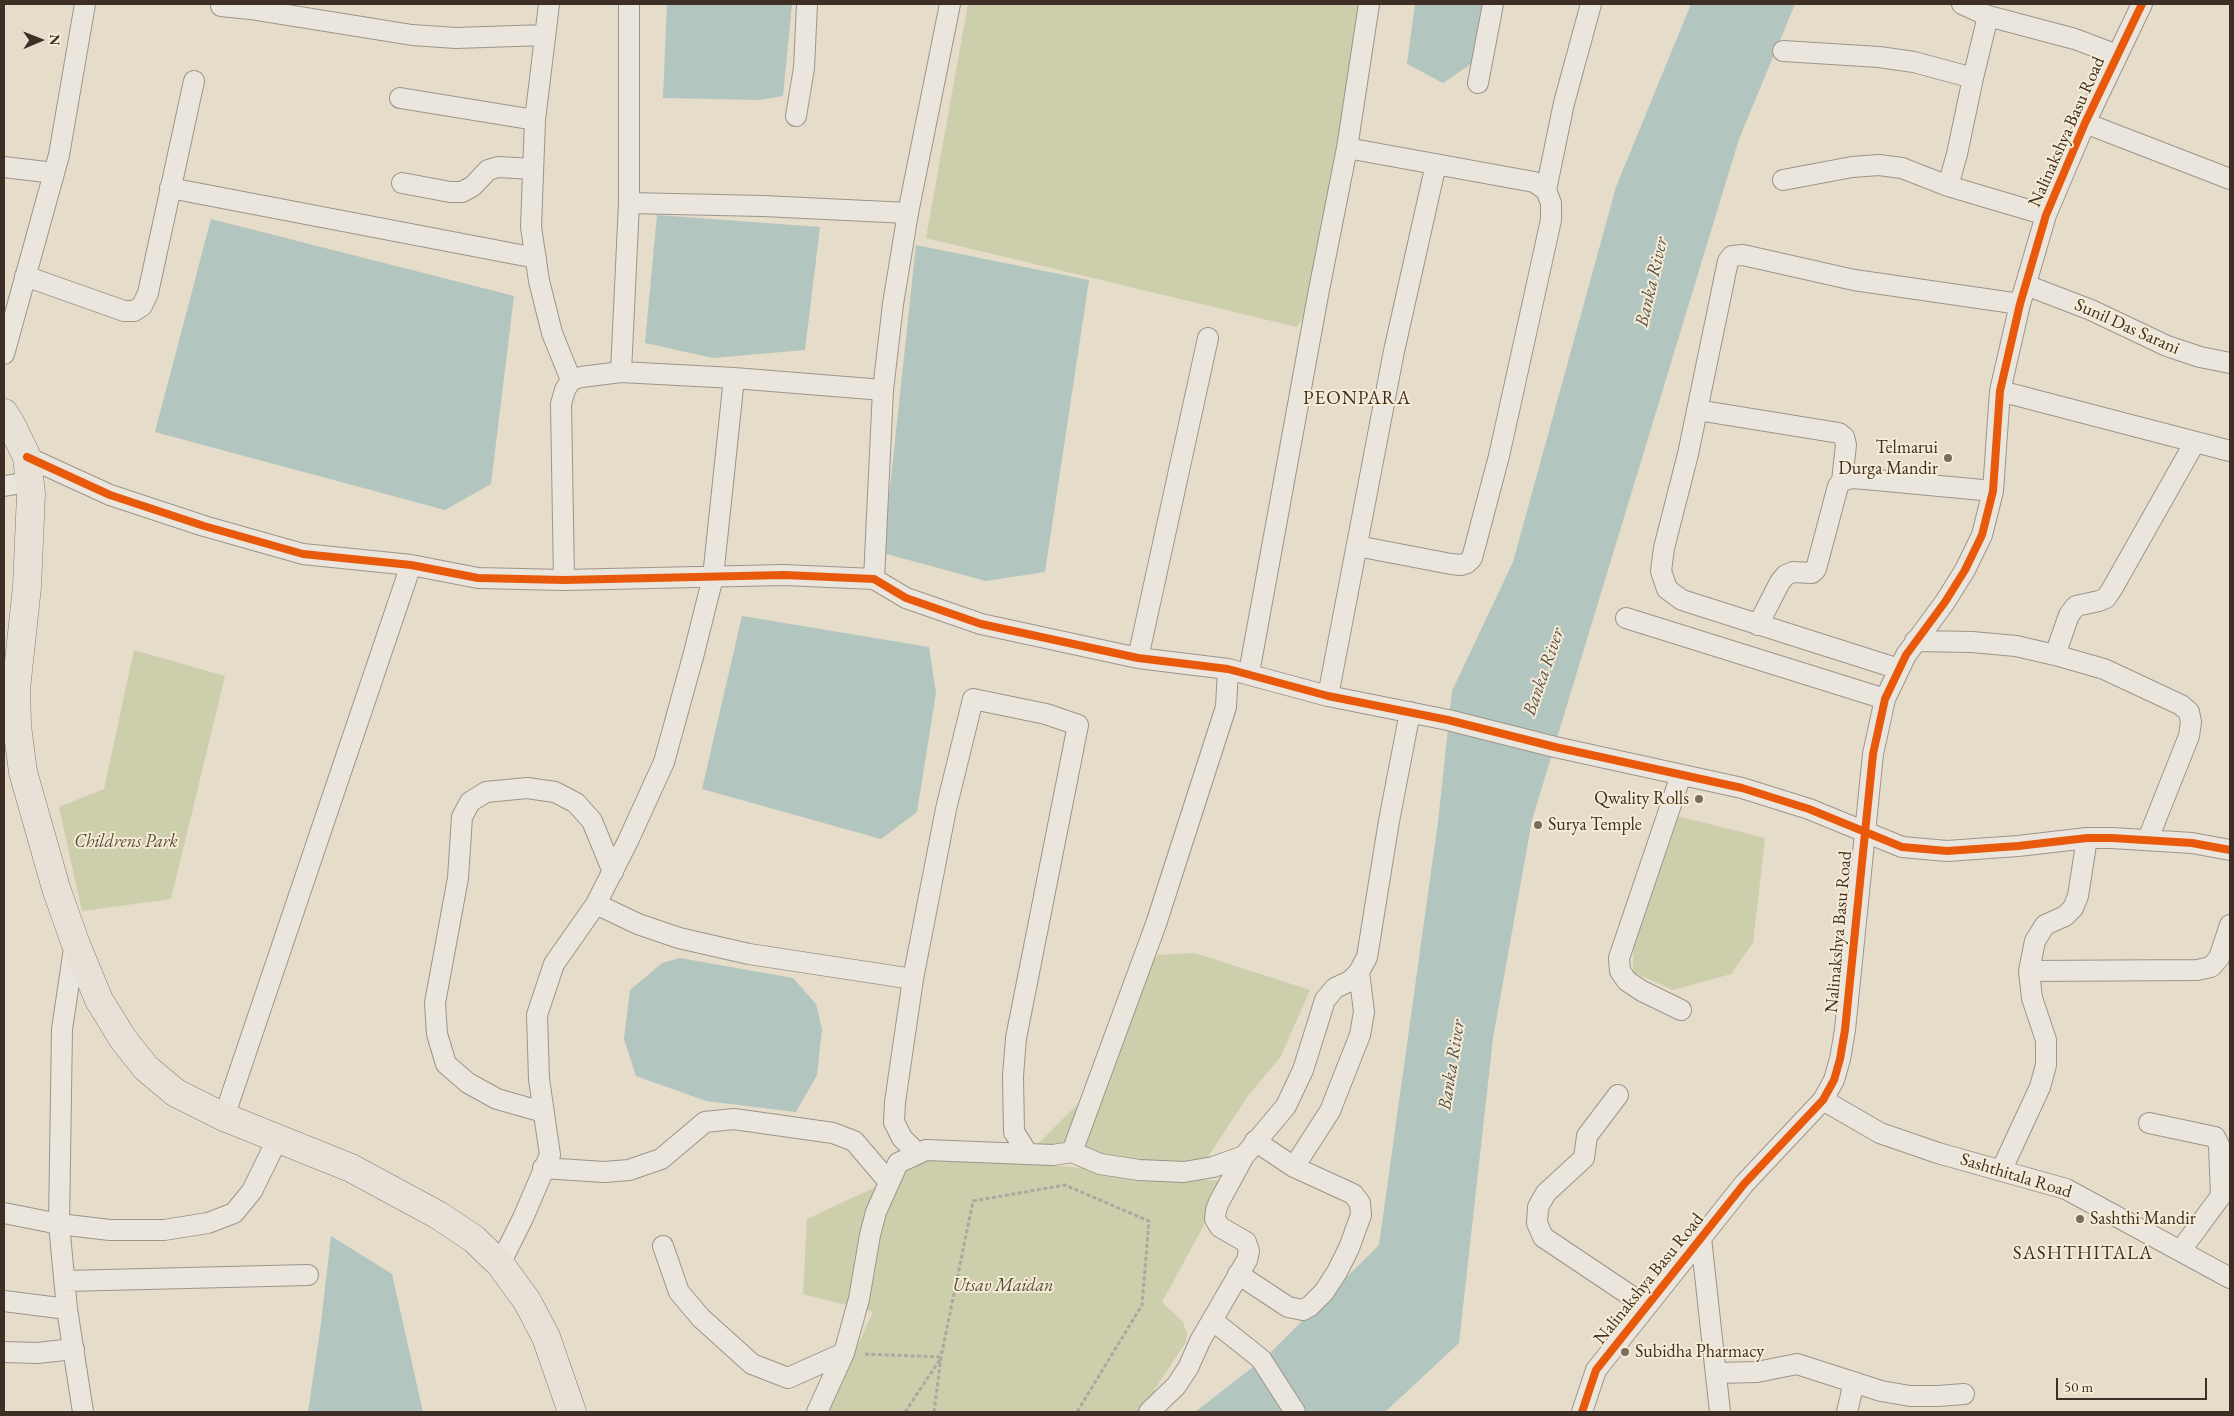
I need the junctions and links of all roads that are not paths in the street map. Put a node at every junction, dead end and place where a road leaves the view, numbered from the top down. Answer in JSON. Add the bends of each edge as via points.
{"nodes":[{"id":1,"x":85,"y":4,"type":"edge"},
{"id":2,"x":549,"y":4,"type":"edge"},
{"id":3,"x":629,"y":4,"type":"edge"},
{"id":4,"x":807,"y":4,"type":"edge"},
{"id":5,"x":950,"y":4,"type":"edge"},
{"id":6,"x":1369,"y":4,"type":"edge"},
{"id":7,"x":1493,"y":4,"type":"edge"},
{"id":8,"x":1591,"y":4,"type":"edge"},
{"id":9,"x":1962,"y":4,"type":"edge"},
{"id":10,"x":2142,"y":4,"type":"edge"},
{"id":11,"x":221,"y":6,"type":"dead end"},
{"id":12,"x":1988,"y":16,"type":"junction"},
{"id":13,"x":545,"y":35,"type":"junction"},
{"id":14,"x":1783,"y":51,"type":"dead end"},
{"id":15,"x":2117,"y":56,"type":"junction"},
{"id":16,"x":1973,"y":78,"type":"junction"},
{"id":17,"x":194,"y":81,"type":"dead end"},
{"id":18,"x":1478,"y":83,"type":"dead end"},
{"id":19,"x":400,"y":98,"type":"dead end"},
{"id":20,"x":796,"y":116,"type":"dead end"},
{"id":21,"x":535,"y":120,"type":"junction"},
{"id":22,"x":2085,"y":123,"type":"junction"},
{"id":23,"x":1347,"y":148,"type":"junction"},
{"id":24,"x":1436,"y":164,"type":"junction"},
{"id":25,"x":4,"y":167,"type":"edge"},
{"id":26,"x":533,"y":170,"type":"junction"},
{"id":27,"x":54,"y":173,"type":"junction"},
{"id":28,"x":2230,"y":179,"type":"edge"},
{"id":29,"x":1783,"y":180,"type":"dead end"},
{"id":30,"x":402,"y":183,"type":"dead end"},
{"id":31,"x":1948,"y":186,"type":"junction"},
{"id":32,"x":170,"y":188,"type":"junction"},
{"id":33,"x":1546,"y":190,"type":"junction"},
{"id":34,"x":629,"y":203,"type":"junction"},
{"id":35,"x":908,"y":213,"type":"junction"},
{"id":36,"x":2046,"y":215,"type":"junction"},
{"id":37,"x":536,"y":258,"type":"junction"},
{"id":38,"x":26,"y":276,"type":"junction"},
{"id":39,"x":2026,"y":284,"type":"junction"},
{"id":40,"x":2020,"y":304,"type":"junction"},
{"id":41,"x":1208,"y":338,"type":"dead end"},
{"id":42,"x":4,"y":354,"type":"edge"},
{"id":43,"x":2230,"y":363,"type":"edge"},
{"id":44,"x":621,"y":372,"type":"junction"},
{"id":45,"x":734,"y":378,"type":"junction"},
{"id":46,"x":571,"y":380,"type":"junction"},
{"id":47,"x":883,"y":390,"type":"junction"},
{"id":48,"x":2000,"y":392,"type":"junction"},
{"id":49,"x":1697,"y":410,"type":"junction"},
{"id":50,"x":4,"y":413,"type":"edge"},
{"id":51,"x":2195,"y":442,"type":"junction"},
{"id":52,"x":2230,"y":451,"type":"edge"},
{"id":53,"x":20,"y":475,"type":"edge"},
{"id":54,"x":1842,"y":480,"type":"junction"},
{"id":55,"x":1992,"y":491,"type":"junction"},
{"id":56,"x":1357,"y":546,"type":"junction"},
{"id":57,"x":411,"y":565,"type":"junction"},
{"id":58,"x":712,"y":577,"type":"junction"},
{"id":59,"x":874,"y":578,"type":"junction"},
{"id":60,"x":564,"y":580,"type":"junction"},
{"id":61,"x":1626,"y":618,"type":"dead end"},
{"id":62,"x":1758,"y":625,"type":"junction"},
{"id":63,"x":1915,"y":641,"type":"junction"},
{"id":64,"x":2055,"y":655,"type":"junction"},
{"id":65,"x":1138,"y":658,"type":"junction"},
{"id":66,"x":1228,"y":668,"type":"junction"},
{"id":67,"x":1899,"y":669,"type":"junction"},
{"id":68,"x":1249,"y":673,"type":"junction"},
{"id":69,"x":10,"y":689,"type":"edge"},
{"id":70,"x":1328,"y":696,"type":"junction"},
{"id":71,"x":1885,"y":700,"type":"junction"},
{"id":72,"x":1410,"y":712,"type":"junction"},
{"id":73,"x":1681,"y":775,"type":"junction"},
{"id":74,"x":1864,"y":833,"type":"junction"},
{"id":75,"x":2087,"y":838,"type":"junction"},
{"id":76,"x":2148,"y":839,"type":"junction"},
{"id":77,"x":2230,"y":850,"type":"edge"},
{"id":78,"x":612,"y":872,"type":"junction"},
{"id":79,"x":596,"y":904,"type":"junction"},
{"id":80,"x":2230,"y":925,"type":"edge"},
{"id":81,"x":75,"y":942,"type":"junction"},
{"id":82,"x":1359,"y":972,"type":"junction"},
{"id":83,"x":2029,"y":972,"type":"junction"},
{"id":84,"x":913,"y":979,"type":"junction"},
{"id":85,"x":1681,"y":1010,"type":"dead end"},
{"id":86,"x":1618,"y":1095,"type":"dead end"},
{"id":87,"x":1823,"y":1100,"type":"junction"},
{"id":88,"x":543,"y":1112,"type":"junction"},
{"id":89,"x":224,"y":1118,"type":"junction"},
{"id":90,"x":2149,"y":1122,"type":"dead end"},
{"id":91,"x":278,"y":1138,"type":"junction"},
{"id":92,"x":1249,"y":1148,"type":"junction"},
{"id":93,"x":1072,"y":1152,"type":"junction"},
{"id":94,"x":918,"y":1154,"type":"junction"},
{"id":95,"x":1028,"y":1154,"type":"junction"},
{"id":96,"x":1294,"y":1166,"type":"junction"},
{"id":97,"x":543,"y":1168,"type":"junction"},
{"id":98,"x":2002,"y":1169,"type":"junction"},
{"id":99,"x":889,"y":1182,"type":"junction"},
{"id":100,"x":2226,"y":1189,"type":"edge"},
{"id":101,"x":4,"y":1213,"type":"edge"},
{"id":102,"x":60,"y":1224,"type":"junction"},
{"id":103,"x":1700,"y":1238,"type":"junction"},
{"id":104,"x":663,"y":1246,"type":"dead end"},
{"id":105,"x":2181,"y":1250,"type":"junction"},
{"id":106,"x":500,"y":1264,"type":"junction"},
{"id":107,"x":1238,"y":1274,"type":"junction"},
{"id":108,"x":308,"y":1275,"type":"dead end"},
{"id":109,"x":2230,"y":1278,"type":"edge"},
{"id":110,"x":65,"y":1280,"type":"junction"},
{"id":111,"x":4,"y":1301,"type":"edge"},
{"id":112,"x":1646,"y":1306,"type":"junction"},
{"id":113,"x":67,"y":1309,"type":"junction"},
{"id":114,"x":1212,"y":1320,"type":"junction"},
{"id":115,"x":74,"y":1349,"type":"junction"},
{"id":116,"x":4,"y":1352,"type":"edge"},
{"id":117,"x":844,"y":1353,"type":"junction"},
{"id":118,"x":1716,"y":1373,"type":"junction"},
{"id":119,"x":1854,"y":1382,"type":"junction"},
{"id":120,"x":1964,"y":1394,"type":"dead end"},
{"id":121,"x":84,"y":1412,"type":"edge"},
{"id":122,"x":572,"y":1412,"type":"edge"},
{"id":123,"x":817,"y":1412,"type":"edge"},
{"id":124,"x":1149,"y":1412,"type":"edge"},
{"id":125,"x":1295,"y":1412,"type":"edge"},
{"id":126,"x":1582,"y":1412,"type":"edge"},
{"id":127,"x":1720,"y":1412,"type":"edge"},
{"id":128,"x":1847,"y":1412,"type":"edge"}],
"edges":[{"from":1,"to":27,"type":"street"},
{"from":2,"to":13,"type":"street"},
{"from":3,"to":34,"type":"street"},
{"from":4,"to":20,"type":"street","via":[[804,68]]},
{"from":5,"to":35,"type":"street"},
{"from":6,"to":23,"type":"street"},
{"from":7,"to":18,"type":"street"},
{"from":8,"to":33,"type":"street","via":[[1564,103]]},
{"from":9,"to":12,"type":"street"},
{"from":10,"to":15,"type":"street","name":"Nalinakshya Basu Road"},
{"from":11,"to":13,"type":"street","via":[[412,35],[456,38]]},
{"from":12,"to":15,"type":"street","via":[[2075,39]]},
{"from":12,"to":16,"type":"street"},
{"from":13,"to":21,"type":"street"},
{"from":14,"to":16,"type":"street","via":[[1914,62]]},
{"from":15,"to":22,"type":"street","name":"Nalinakshya Basu Road"},
{"from":16,"to":31,"type":"street"},
{"from":17,"to":32,"type":"street"},
{"from":19,"to":21,"type":"street"},
{"from":21,"to":26,"type":"street"},
{"from":22,"to":28,"type":"street"},
{"from":22,"to":36,"type":"street","name":"Nalinakshya Basu Road"},
{"from":23,"to":24,"type":"street"},
{"from":23,"to":68,"type":"street"},
{"from":24,"to":33,"type":"street","via":[[1534,182]]},
{"from":24,"to":56,"type":"street","via":[[1394,351]]},
{"from":25,"to":27,"type":"street"},
{"from":26,"to":30,"type":"street","via":[[498,167],[488,170],[473,186],[462,192]]},
{"from":26,"to":37,"type":"street","via":[[531,227]]},
{"from":27,"to":38,"type":"street"},
{"from":29,"to":31,"type":"street","via":[[1879,164],[1902,168]]},
{"from":31,"to":36,"type":"street"},
{"from":32,"to":37,"type":"street"},
{"from":32,"to":38,"type":"street","via":[[148,292],[142,306],[134,311],[124,311]]},
{"from":33,"to":56,"type":"street","via":[[1552,220],[1499,456],[1472,558],[1461,565],[1451,564]]},
{"from":34,"to":35,"type":"street"},
{"from":34,"to":44,"type":"street"},
{"from":35,"to":47,"type":"street"},
{"from":36,"to":39,"type":"street","name":"Nalinakshya Basu Road"},
{"from":37,"to":46,"type":"street","via":[[552,333]]},
{"from":38,"to":42,"type":"street"},
{"from":39,"to":40,"type":"street","name":"Nalinakshya Basu Road"},
{"from":39,"to":43,"type":"street","name":"Sunil Das Sarani","via":[[2168,346]]},
{"from":40,"to":48,"type":"street","name":"Nalinakshya Basu Road"},
{"from":40,"to":49,"type":"street","via":[[1854,280],[1743,255],[1732,256],[1726,269]]},
{"from":41,"to":65,"type":"street"},
{"from":44,"to":45,"type":"street"},
{"from":44,"to":46,"type":"street"},
{"from":45,"to":47,"type":"street"},
{"from":45,"to":58,"type":"street"},
{"from":46,"to":60,"type":"street","via":[[561,404]]},
{"from":47,"to":59,"type":"street"},
{"from":48,"to":51,"type":"street"},
{"from":48,"to":55,"type":"street","name":"Nalinakshya Basu Road"},
{"from":49,"to":54,"type":"street","via":[[1839,433],[1844,436],[1846,446]]},
{"from":49,"to":62,"type":"street","via":[[1661,571],[1667,589],[1682,600]]},
{"from":50,"to":53,"type":"highway","via":[[11,424]]},
{"from":51,"to":52,"type":"street"},
{"from":51,"to":64,"type":"street","via":[[2112,589],[2106,598],[2076,606],[2069,615]]},
{"from":53,"to":57,"type":"street","via":[[110,495],[303,554]]},
{"from":53,"to":69,"type":"highway","via":[[30,544]]},
{"from":54,"to":55,"type":"street","via":[[1852,478]]},
{"from":54,"to":62,"type":"street","via":[[1816,569],[1812,573],[1786,575]]},
{"from":55,"to":63,"type":"street","name":"Nalinakshya Basu Road","via":[[1982,535],[1965,570]]},
{"from":56,"to":70,"type":"street"},
{"from":57,"to":60,"type":"street","via":[[478,578]]},
{"from":57,"to":89,"type":"street"},
{"from":58,"to":59,"type":"street"},
{"from":58,"to":60,"type":"street"},
{"from":58,"to":78,"type":"street","via":[[664,762]]},
{"from":59,"to":65,"type":"street","via":[[906,598],[981,624]]},
{"from":61,"to":71,"type":"street"},
{"from":62,"to":67,"type":"street"},
{"from":63,"to":64,"type":"street","via":[[1972,642]]},
{"from":63,"to":67,"type":"street","name":"Nalinakshya Basu Road"},
{"from":64,"to":76,"type":"street","via":[[2104,669],[2181,704],[2189,712],[2189,736]]},
{"from":65,"to":66,"type":"street"},
{"from":66,"to":68,"type":"street"},
{"from":66,"to":93,"type":"street","via":[[1226,707],[1168,887]]},
{"from":67,"to":71,"type":"street","name":"Nalinakshya Basu Road"},
{"from":68,"to":70,"type":"street"},
{"from":69,"to":81,"type":"highway","via":[[23,772]]},
{"from":70,"to":72,"type":"street"},
{"from":71,"to":74,"type":"street","name":"Nalinakshya Basu Road","via":[[1873,754]]},
{"from":72,"to":73,"type":"street"},
{"from":72,"to":82,"type":"street","via":[[1368,957]]},
{"from":73,"to":74,"type":"street","via":[[1742,788],[1809,809]]},
{"from":73,"to":85,"type":"street","via":[[1619,958],[1620,970],[1627,981]]},
{"from":74,"to":75,"type":"street","via":[[1902,847],[1947,851]]},
{"from":74,"to":87,"type":"street","name":"Nalinakshya Basu Road","via":[[1845,1030],[1834,1080]]},
{"from":75,"to":76,"type":"street"},
{"from":75,"to":83,"type":"street","via":[[2078,896],[2073,908],[2065,916],[2045,925],[2034,941]]},
{"from":76,"to":77,"type":"street"},
{"from":78,"to":79,"type":"street"},
{"from":78,"to":88,"type":"street","via":[[592,821],[576,803],[555,792],[527,788],[486,792],[470,802],[462,817],[458,878],[435,1003],[436,1034],[446,1064],[468,1083],[497,1099]]},
{"from":79,"to":84,"type":"street","via":[[638,924],[679,938],[748,954]]},
{"from":79,"to":88,"type":"street","via":[[554,964],[537,1014]]},
{"from":80,"to":83,"type":"street","via":[[2219,958],[2211,967],[2197,970]]},
{"from":81,"to":89,"type":"highway","via":[[99,1000],[122,1039],[146,1068],[176,1093]]},
{"from":81,"to":102,"type":"street","via":[[62,1029]]},
{"from":82,"to":92,"type":"street","via":[[1335,988],[1325,1000],[1304,1070],[1286,1106]]},
{"from":82,"to":96,"type":"street","via":[[1364,1012],[1360,1035],[1330,1111]]},
{"from":83,"to":98,"type":"street","via":[[2032,998],[2046,1040],[2046,1065],[2040,1087]]},
{"from":84,"to":94,"type":"street","via":[[894,1122],[902,1138]]},
{"from":84,"to":95,"type":"street","via":[[946,809],[973,699],[1046,714],[1078,725],[1016,1038],[1014,1132]]},
{"from":86,"to":112,"type":"street","via":[[1587,1136],[1584,1158],[1546,1193],[1538,1206],[1537,1223],[1544,1237]]},
{"from":87,"to":98,"type":"street","name":"Sashthitala Road","via":[[1880,1133]]},
{"from":87,"to":103,"type":"street","name":"Nalinakshya Basu Road","via":[[1744,1184]]},
{"from":88,"to":97,"type":"street","via":[[550,1155]]},
{"from":89,"to":91,"type":"highway"},
{"from":90,"to":100,"type":"street","via":[[2215,1137]]},
{"from":91,"to":102,"type":"street","via":[[252,1191],[234,1213],[208,1223],[164,1230]]},
{"from":91,"to":106,"type":"highway","via":[[393,1188],[474,1239]]},
{"from":92,"to":93,"type":"street","via":[[1213,1167],[1184,1172],[1100,1164]]},
{"from":92,"to":96,"type":"street"},
{"from":92,"to":107,"type":"street","via":[[1219,1202],[1215,1219],[1220,1227],[1246,1242],[1247,1260]]},
{"from":93,"to":95,"type":"street"},
{"from":94,"to":95,"type":"street","via":[[926,1150]]},
{"from":94,"to":99,"type":"street","via":[[898,1163]]},
{"from":96,"to":107,"type":"street","via":[[1352,1194],[1360,1203],[1361,1215],[1337,1272],[1324,1292],[1303,1310],[1288,1307]]},
{"from":97,"to":99,"type":"street","via":[[604,1172],[629,1170],[661,1159],[705,1122],[734,1119],[833,1132],[854,1142]]},
{"from":97,"to":106,"type":"street"},
{"from":98,"to":105,"type":"street","name":"Sashthitala Road","via":[[2066,1189]]},
{"from":99,"to":117,"type":"street","via":[[876,1212],[859,1300]]},
{"from":100,"to":105,"type":"street"},
{"from":101,"to":102,"type":"street"},
{"from":102,"to":110,"type":"street"},
{"from":103,"to":112,"type":"street","name":"Nalinakshya Basu Road"},
{"from":103,"to":118,"type":"street"},
{"from":104,"to":117,"type":"street","via":[[680,1292],[701,1318],[752,1364],[788,1378]]},
{"from":105,"to":109,"type":"street","name":"Sashthitala Road"},
{"from":106,"to":122,"type":"highway","via":[[527,1301],[546,1337]]},
{"from":107,"to":114,"type":"street"},
{"from":108,"to":110,"type":"street"},
{"from":110,"to":113,"type":"street"},
{"from":111,"to":113,"type":"street"},
{"from":112,"to":126,"type":"street","name":"Nalinakshya Basu Road","via":[[1596,1370]]},
{"from":113,"to":115,"type":"street"},
{"from":114,"to":124,"type":"street","via":[[1176,1386]]},
{"from":114,"to":125,"type":"street","via":[[1261,1359]]},
{"from":115,"to":116,"type":"street"},
{"from":115,"to":121,"type":"street"},
{"from":117,"to":123,"type":"street"},
{"from":118,"to":119,"type":"street","via":[[1757,1372],[1797,1364]]},
{"from":118,"to":127,"type":"street"},
{"from":119,"to":120,"type":"street","via":[[1910,1396]]},
{"from":119,"to":128,"type":"street"}]}
